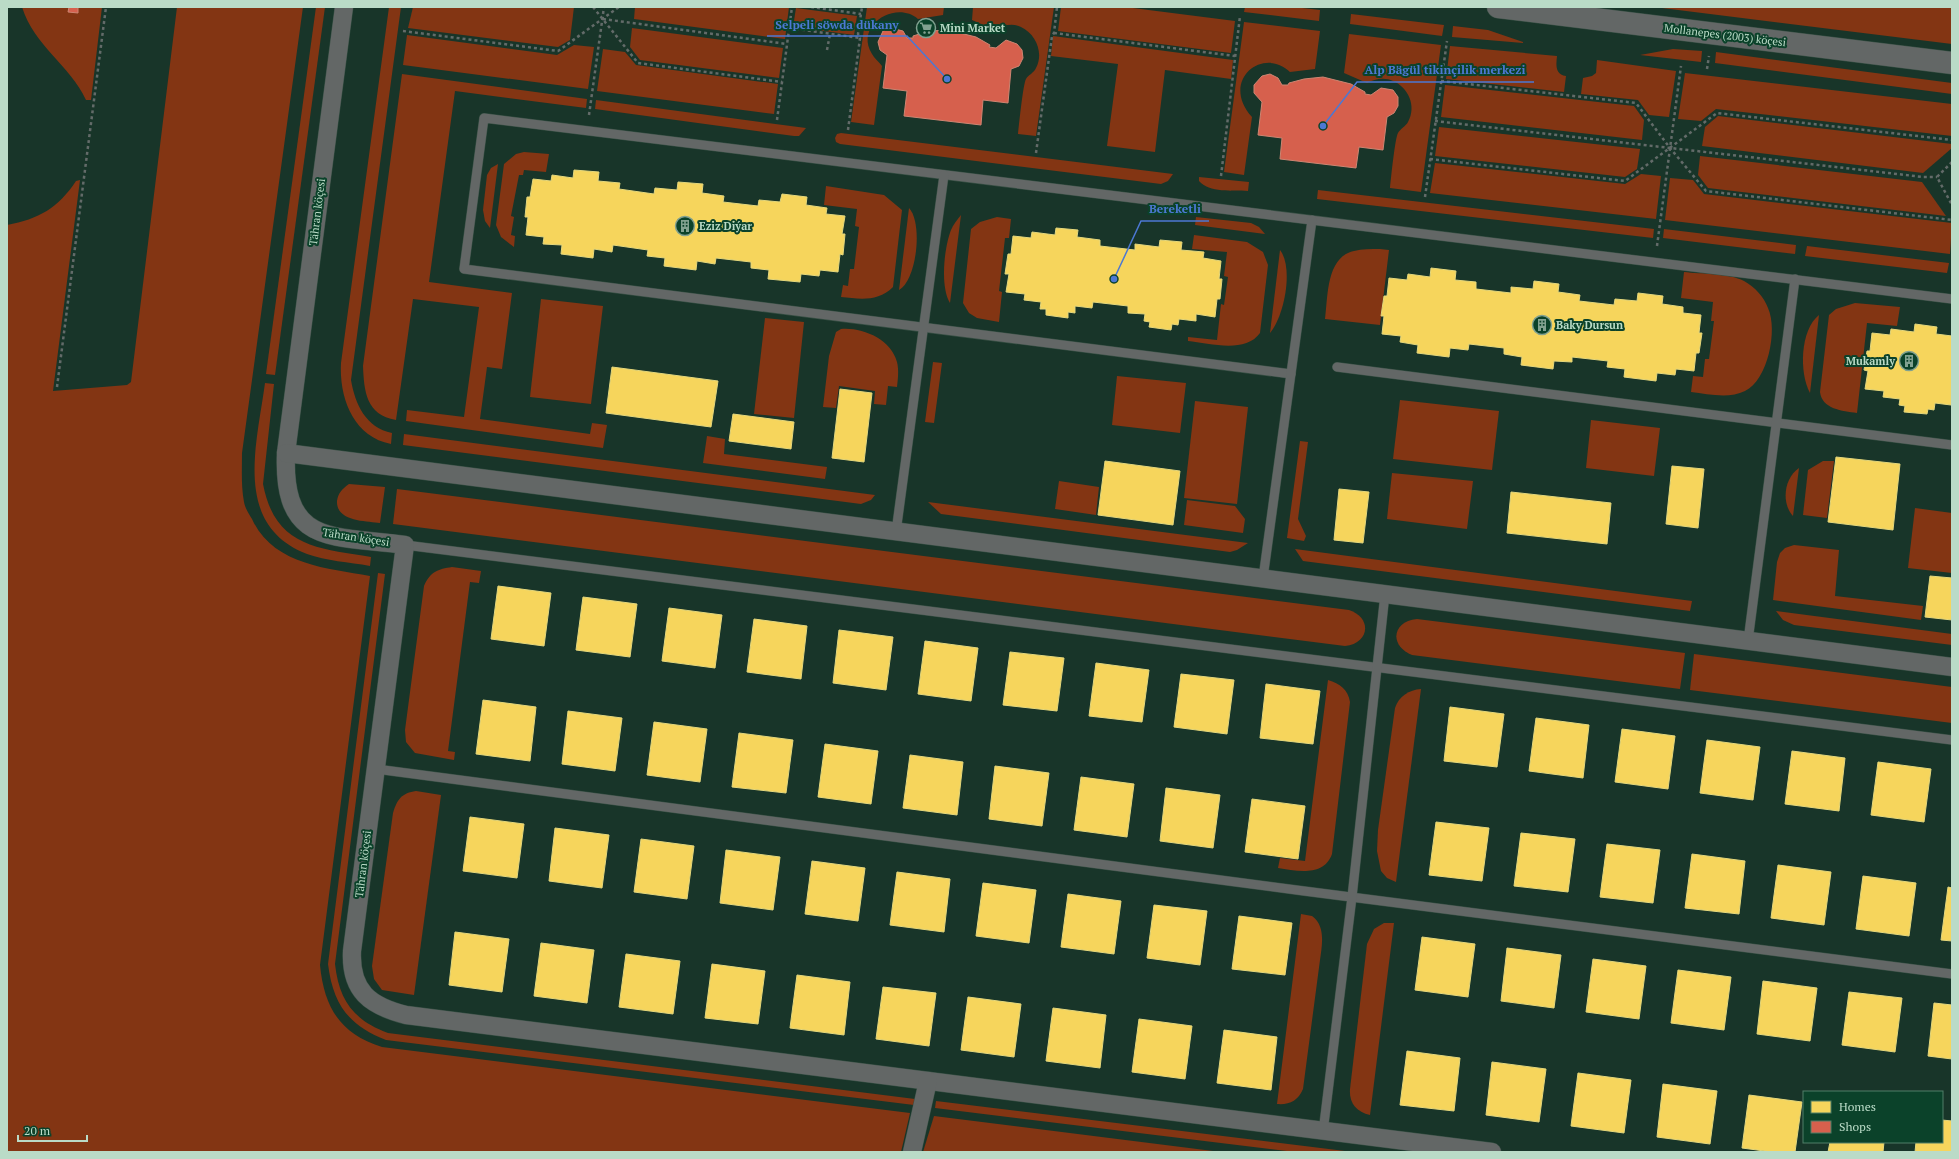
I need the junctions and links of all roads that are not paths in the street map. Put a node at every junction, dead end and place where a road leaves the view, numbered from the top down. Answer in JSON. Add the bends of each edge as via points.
{"nodes":[{"id":1,"x":1498,"y":7,"type":"edge"},
{"id":2,"x":345,"y":9,"type":"edge"},
{"id":3,"x":1952,"y":63,"type":"edge"},
{"id":4,"x":944,"y":175,"type":"junction"},
{"id":5,"x":1312,"y":220,"type":"junction"},
{"id":6,"x":1795,"y":279,"type":"junction"},
{"id":7,"x":1952,"y":299,"type":"edge"},
{"id":8,"x":923,"y":327,"type":"junction"},
{"id":9,"x":1337,"y":367,"type":"dead end"},
{"id":10,"x":1291,"y":374,"type":"junction"},
{"id":11,"x":1777,"y":422,"type":"junction"},
{"id":12,"x":1952,"y":445,"type":"edge"},
{"id":13,"x":286,"y":454,"type":"junction"},
{"id":14,"x":896,"y":532,"type":"junction"},
{"id":15,"x":405,"y":545,"type":"junction"},
{"id":16,"x":1263,"y":578,"type":"junction"},
{"id":17,"x":1385,"y":594,"type":"junction"},
{"id":18,"x":1748,"y":641,"type":"junction"},
{"id":19,"x":1952,"y":667,"type":"edge"},
{"id":20,"x":1376,"y":668,"type":"junction"},
{"id":21,"x":1952,"y":740,"type":"edge"},
{"id":22,"x":376,"y":769,"type":"junction"},
{"id":23,"x":1352,"y":897,"type":"junction"},
{"id":24,"x":1952,"y":974,"type":"edge"},
{"id":25,"x":928,"y":1081,"type":"junction"},
{"id":26,"x":1323,"y":1132,"type":"junction"},
{"id":27,"x":912,"y":1152,"type":"edge"},
{"id":28,"x":1492,"y":1152,"type":"edge"}],
"edges":[{"from":1,"to":3,"type":"street","name":"Mollanepes (2003) köçesi"},
{"from":2,"to":13,"type":"street","name":"Tähran köçesi"},
{"from":4,"to":5,"type":"lane"},
{"from":4,"to":8,"type":"lane"},
{"from":4,"to":8,"type":"lane","via":[[484,118],[464,269]]},
{"from":5,"to":6,"type":"lane"},
{"from":5,"to":10,"type":"lane"},
{"from":6,"to":7,"type":"lane"},
{"from":6,"to":11,"type":"lane"},
{"from":8,"to":10,"type":"lane"},
{"from":8,"to":14,"type":"lane"},
{"from":9,"to":11,"type":"lane"},
{"from":10,"to":16,"type":"lane"},
{"from":11,"to":12,"type":"lane"},
{"from":11,"to":18,"type":"lane"},
{"from":13,"to":14,"type":"street"},
{"from":13,"to":15,"type":"street","name":"Tähran köçesi","via":[[287,488],[292,506],[303,522],[314,530],[330,535]]},
{"from":14,"to":16,"type":"street"},
{"from":15,"to":20,"type":"lane"},
{"from":15,"to":22,"type":"street","name":"Tähran köçesi"},
{"from":16,"to":17,"type":"street"},
{"from":17,"to":18,"type":"street"},
{"from":17,"to":20,"type":"lane"},
{"from":18,"to":19,"type":"street"},
{"from":20,"to":21,"type":"lane"},
{"from":20,"to":23,"type":"lane"},
{"from":22,"to":23,"type":"lane"},
{"from":22,"to":25,"type":"street","name":"Tähran köçesi","via":[[352,951],[353,974],[364,995],[387,1010],[406,1016]]},
{"from":23,"to":24,"type":"lane"},
{"from":23,"to":26,"type":"lane"},
{"from":25,"to":26,"type":"street","name":"Tähran köçesi"},
{"from":25,"to":27,"type":"street"},
{"from":26,"to":28,"type":"street","name":"Tähran köçesi"}]}
